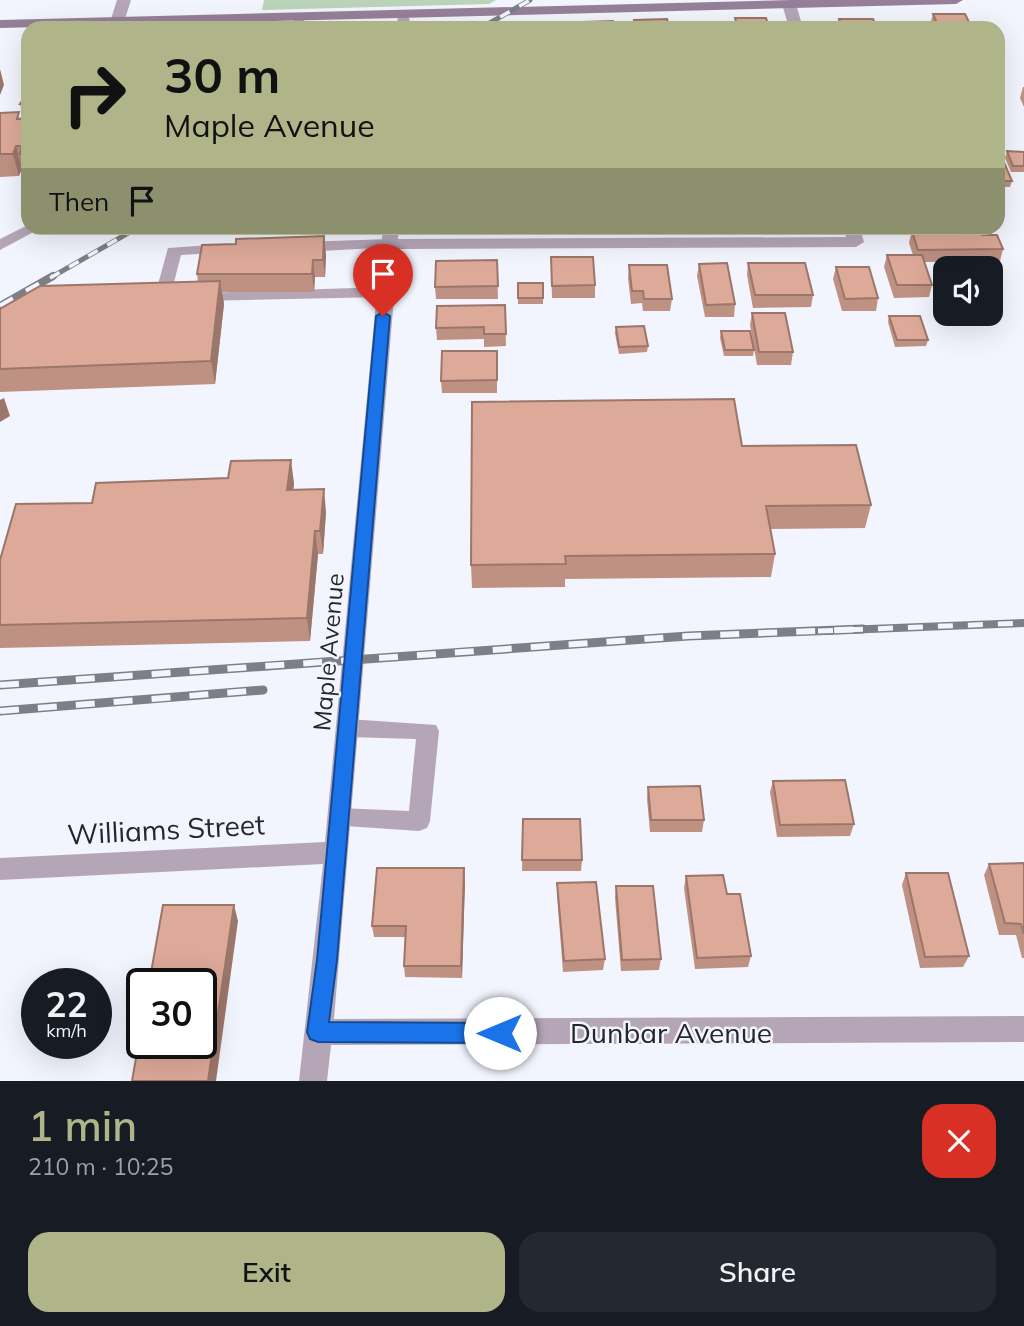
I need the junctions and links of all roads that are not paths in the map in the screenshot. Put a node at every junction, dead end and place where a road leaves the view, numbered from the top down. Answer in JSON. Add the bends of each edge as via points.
{"nodes":[{"id":1,"x":124,"y":0,"type":"edge"},
{"id":2,"x":956,"y":0,"type":"edge"},
{"id":3,"x":789,"y":4,"type":"junction"},
{"id":4,"x":117,"y":21,"type":"edge"},
{"id":5,"x":404,"y":21,"type":"edge"},
{"id":6,"x":794,"y":21,"type":"edge"},
{"id":7,"x":0,"y":24,"type":"edge"},
{"id":8,"x":21,"y":24,"type":"edge"},
{"id":9,"x":21,"y":234,"type":"edge"},
{"id":10,"x":854,"y":235,"type":"edge"},
{"id":11,"x":390,"y":236,"type":"edge"},
{"id":12,"x":0,"y":245,"type":"edge"},
{"id":13,"x":282,"y":247,"type":"edge"},
{"id":14,"x":241,"y":249,"type":"edge"},
{"id":15,"x":385,"y":292,"type":"junction"},
{"id":16,"x":348,"y":728,"type":"junction"},
{"id":17,"x":339,"y":818,"type":"junction"},
{"id":18,"x":336,"y":852,"type":"junction"},
{"id":19,"x":0,"y":869,"type":"edge"},
{"id":20,"x":1024,"y":1030,"type":"edge"},
{"id":21,"x":318,"y":1032,"type":"junction"},
{"id":22,"x":313,"y":1081,"type":"edge"}],
"edges":[{"from":1,"to":4,"type":"street"},
{"from":2,"to":3,"type":"street"},
{"from":3,"to":5,"type":"street"},
{"from":3,"to":6,"type":"street"},
{"from":7,"to":8,"type":"street"},
{"from":9,"to":12,"type":"lane"},
{"from":10,"to":11,"type":"street","via":[[856,242]]},
{"from":11,"to":13,"type":"lane"},
{"from":11,"to":15,"type":"street","name":"Maple Avenue"},
{"from":14,"to":15,"type":"lane","via":[[174,251],[162,299]]},
{"from":15,"to":16,"type":"street","name":"Maple Avenue"},
{"from":16,"to":17,"type":"street","name":"Maple Avenue"},
{"from":16,"to":17,"type":"lane","via":[[428,731],[419,821]]},
{"from":17,"to":18,"type":"street","name":"Maple Avenue"},
{"from":18,"to":19,"type":"street","name":"Williams Street"},
{"from":18,"to":21,"type":"street","name":"Maple Avenue"},
{"from":20,"to":21,"type":"street","name":"Dunbar Avenue"},
{"from":21,"to":22,"type":"street","name":"Maple Avenue"}]}
